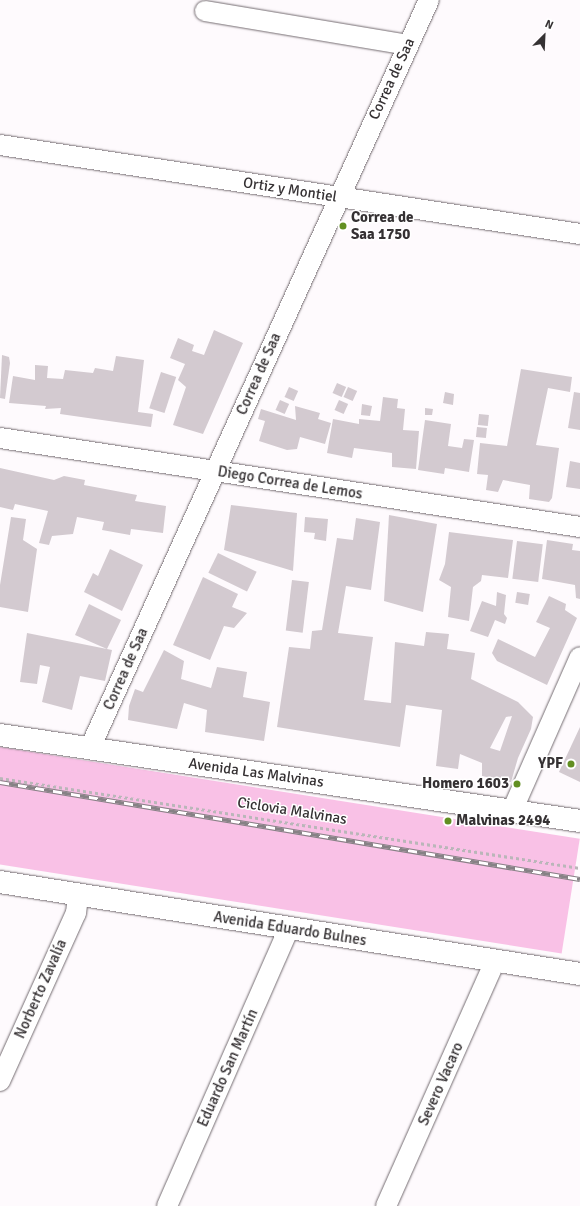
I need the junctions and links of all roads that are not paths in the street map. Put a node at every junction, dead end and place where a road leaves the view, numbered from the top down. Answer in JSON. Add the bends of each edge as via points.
{"nodes":[{"id":1,"x":429,"y":0,"type":"edge"},
{"id":2,"x":205,"y":11,"type":"dead end"},
{"id":3,"x":408,"y":45,"type":"junction"},
{"id":4,"x":0,"y":145,"type":"edge"},
{"id":5,"x":338,"y":198,"type":"junction"},
{"id":6,"x":580,"y":234,"type":"edge"},
{"id":7,"x":0,"y":438,"type":"edge"},
{"id":8,"x":215,"y":471,"type":"junction"},
{"id":9,"x":580,"y":527,"type":"edge"},
{"id":10,"x":580,"y":658,"type":"edge"},
{"id":11,"x":0,"y":735,"type":"edge"},
{"id":12,"x":90,"y":748,"type":"junction"},
{"id":13,"x":512,"y":811,"type":"junction"},
{"id":14,"x":580,"y":821,"type":"edge"},
{"id":15,"x":0,"y":882,"type":"edge"},
{"id":16,"x":78,"y":896,"type":"junction"},
{"id":17,"x":288,"y":930,"type":"junction"},
{"id":18,"x":495,"y":961,"type":"junction"},
{"id":19,"x":580,"y":974,"type":"edge"},
{"id":20,"x":0,"y":1081,"type":"edge"},
{"id":21,"x":167,"y":1206,"type":"edge"},
{"id":22,"x":386,"y":1206,"type":"edge"}],
"edges":[{"from":1,"to":3,"type":"street","name":"Correa de Saa"},
{"from":2,"to":3,"type":"street"},
{"from":3,"to":5,"type":"street","name":"Correa de Saa"},
{"from":4,"to":5,"type":"street","name":"Ortiz y Montiel"},
{"from":5,"to":6,"type":"street","name":"Ortiz y Montiel"},
{"from":5,"to":8,"type":"street","name":"Correa de Saa"},
{"from":7,"to":8,"type":"street","name":"Diego Correa de Lemos"},
{"from":8,"to":9,"type":"street","name":"Diego Correa de Lemos"},
{"from":8,"to":12,"type":"street","name":"Correa de Saa"},
{"from":10,"to":13,"type":"street"},
{"from":11,"to":12,"type":"main road","name":"Avenida Las Malvinas"},
{"from":12,"to":13,"type":"main road","name":"Avenida Las Malvinas"},
{"from":13,"to":14,"type":"main road","name":"Avenida Las Malvinas"},
{"from":15,"to":16,"type":"main road","name":"Avenida Eduardo Bulnes"},
{"from":16,"to":17,"type":"main road","name":"Avenida Eduardo Bulnes"},
{"from":16,"to":20,"type":"street","name":"Norberto Zavalía","via":[[76,913]]},
{"from":17,"to":18,"type":"main road","name":"Avenida Eduardo Bulnes"},
{"from":17,"to":21,"type":"street","name":"Eduardo San Martín"},
{"from":18,"to":19,"type":"main road","name":"Avenida Eduardo Bulnes"},
{"from":18,"to":22,"type":"street","name":"Severo Vacaro"}]}
